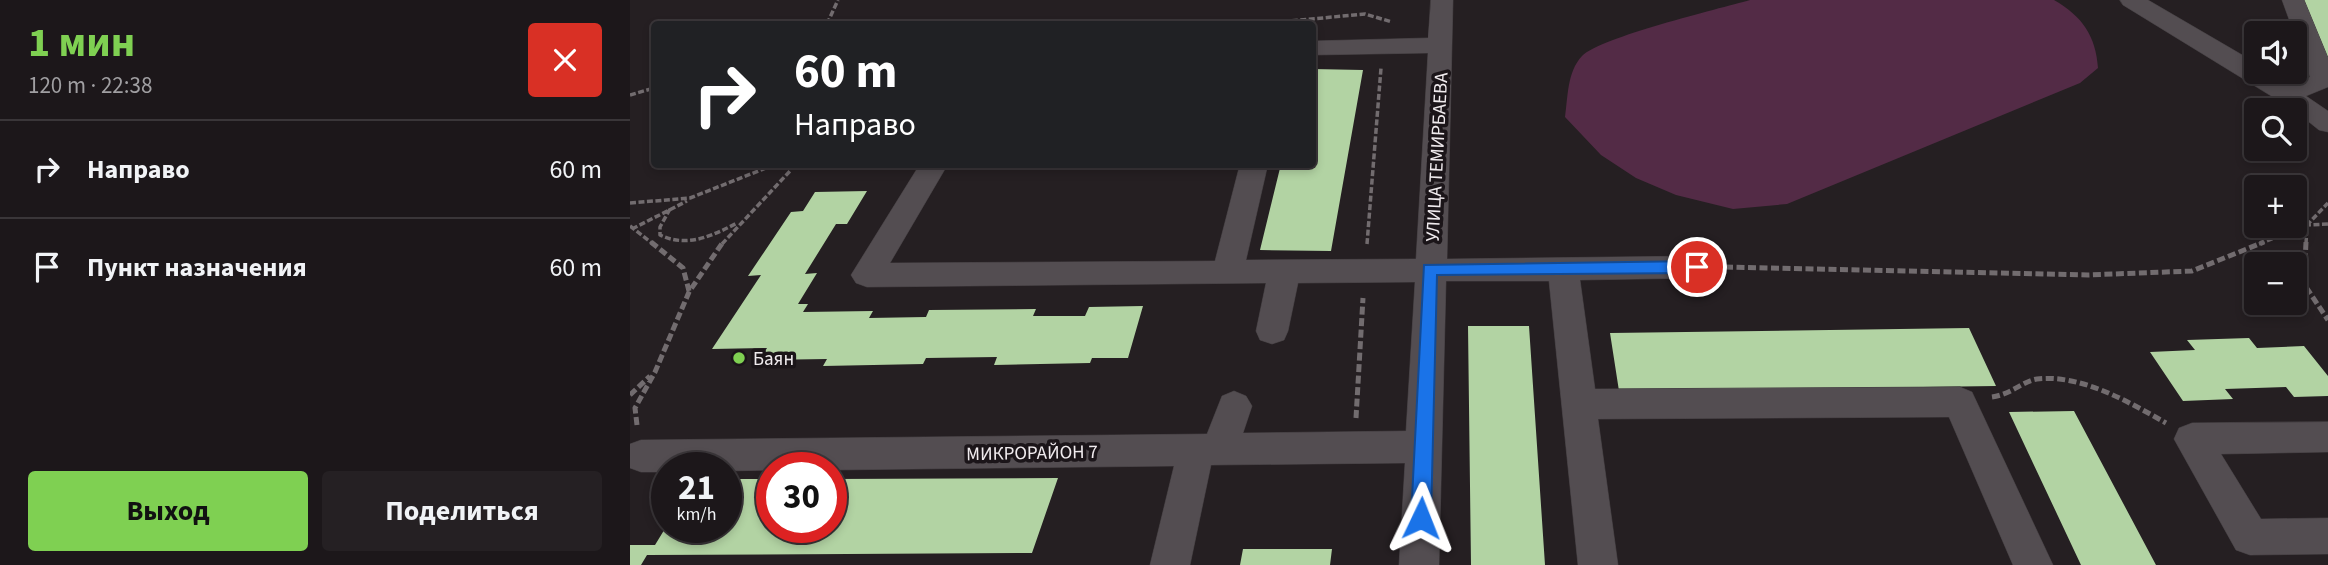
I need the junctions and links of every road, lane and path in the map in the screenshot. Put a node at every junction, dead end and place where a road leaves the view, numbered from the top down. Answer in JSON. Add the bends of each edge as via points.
{"nodes":[{"id":1,"x":838,"y":0,"type":"edge"},
{"id":2,"x":1442,"y":0,"type":"edge"},
{"id":3,"x":2131,"y":0,"type":"edge"},
{"id":4,"x":2293,"y":0,"type":"edge"},
{"id":5,"x":828,"y":21,"type":"edge"},
{"id":6,"x":1441,"y":45,"type":"junction"},
{"id":7,"x":1316,"y":48,"type":"edge"},
{"id":8,"x":651,"y":89,"type":"edge"},
{"id":9,"x":2288,"y":94,"type":"junction"},
{"id":10,"x":630,"y":95,"type":"edge"},
{"id":11,"x":2328,"y":124,"type":"edge"},
{"id":12,"x":766,"y":168,"type":"edge"},
{"id":13,"x":791,"y":168,"type":"edge"},
{"id":14,"x":932,"y":168,"type":"edge"},
{"id":15,"x":1253,"y":168,"type":"edge"},
{"id":16,"x":690,"y":198,"type":"junction"},
{"id":17,"x":2328,"y":203,"type":"edge"},
{"id":18,"x":630,"y":204,"type":"edge"},
{"id":19,"x":670,"y":209,"type":"junction"},
{"id":20,"x":740,"y":222,"type":"junction"},
{"id":21,"x":2328,"y":224,"type":"edge"},
{"id":22,"x":2308,"y":225,"type":"junction"},
{"id":23,"x":631,"y":228,"type":"edge"},
{"id":24,"x":1697,"y":267,"type":"joint"},
{"id":25,"x":1430,"y":269,"type":"junction"},
{"id":26,"x":1563,"y":269,"type":"junction"},
{"id":27,"x":1285,"y":270,"type":"junction"},
{"id":28,"x":1228,"y":271,"type":"junction"},
{"id":29,"x":689,"y":292,"type":"junction"},
{"id":30,"x":2328,"y":320,"type":"edge"},
{"id":31,"x":1272,"y":331,"type":"dead end"},
{"id":32,"x":654,"y":372,"type":"junction"},
{"id":33,"x":630,"y":395,"type":"edge"},
{"id":34,"x":1960,"y":402,"type":"junction"},
{"id":35,"x":1580,"y":404,"type":"junction"},
{"id":36,"x":1234,"y":406,"type":"dead end"},
{"id":37,"x":2328,"y":437,"type":"edge"},
{"id":38,"x":2192,"y":439,"type":"junction"},
{"id":39,"x":1423,"y":447,"type":"junction"},
{"id":40,"x":1208,"y":451,"type":"junction"},
{"id":41,"x":641,"y":456,"type":"joint"},
{"id":42,"x":2328,"y":536,"type":"edge"},
{"id":43,"x":1170,"y":565,"type":"edge"},
{"id":44,"x":1419,"y":565,"type":"edge"},
{"id":45,"x":1598,"y":565,"type":"edge"},
{"id":46,"x":2033,"y":565,"type":"edge"}],
"edges":[{"from":1,"to":5,"type":"path"},
{"from":2,"to":6,"type":"street","name":"УЛИЦА ТЕМИРБАЕВА"},
{"from":3,"to":9,"type":"street"},
{"from":4,"to":9,"type":"street","via":[[2324,80]]},
{"from":6,"to":7,"type":"street"},
{"from":6,"to":25,"type":"street","name":"УЛИЦА ТЕМИРБАЕВА"},
{"from":8,"to":10,"type":"path"},
{"from":9,"to":11,"type":"street"},
{"from":12,"to":16,"type":"path"},
{"from":13,"to":20,"type":"path"},
{"from":14,"to":28,"type":"street","via":[[867,275]]},
{"from":15,"to":28,"type":"street"},
{"from":16,"to":18,"type":"path"},
{"from":16,"to":19,"type":"path"},
{"from":17,"to":22,"type":"path"},
{"from":19,"to":20,"type":"path","via":[[660,228],[660,235],[668,240],[707,238]]},
{"from":19,"to":23,"type":"path"},
{"from":20,"to":29,"type":"path"},
{"from":21,"to":22,"type":"path"},
{"from":22,"to":24,"type":"path","via":[[2192,271],[2088,275]]},
{"from":22,"to":30,"type":"path","via":[[2304,284]]},
{"from":23,"to":29,"type":"path","via":[[683,268]]},
{"from":24,"to":26,"type":"street"},
{"from":25,"to":26,"type":"street"},
{"from":25,"to":27,"type":"street"},
{"from":25,"to":39,"type":"street","name":"УЛИЦА ТЕМИРБАЕВА"},
{"from":26,"to":35,"type":"street"},
{"from":27,"to":28,"type":"street"},
{"from":27,"to":31,"type":"street"},
{"from":29,"to":32,"type":"path"},
{"from":32,"to":33,"type":"path"},
{"from":32,"to":41,"type":"path","via":[[635,408]]},
{"from":34,"to":35,"type":"street"},
{"from":34,"to":38,"type":"path","via":[[2008,394],[2035,379],[2060,381],[2139,407]]},
{"from":34,"to":46,"type":"street"},
{"from":35,"to":45,"type":"street"},
{"from":36,"to":40,"type":"street"},
{"from":37,"to":38,"type":"street"},
{"from":38,"to":42,"type":"street","via":[[2250,537]]},
{"from":39,"to":40,"type":"street","name":"МИКРОРАЙОН 7"},
{"from":39,"to":44,"type":"street","name":"УЛИЦА ТЕМИРБАЕВА"},
{"from":40,"to":41,"type":"street","name":"МИКРОРАЙОН 7"},
{"from":40,"to":43,"type":"street"}]}
